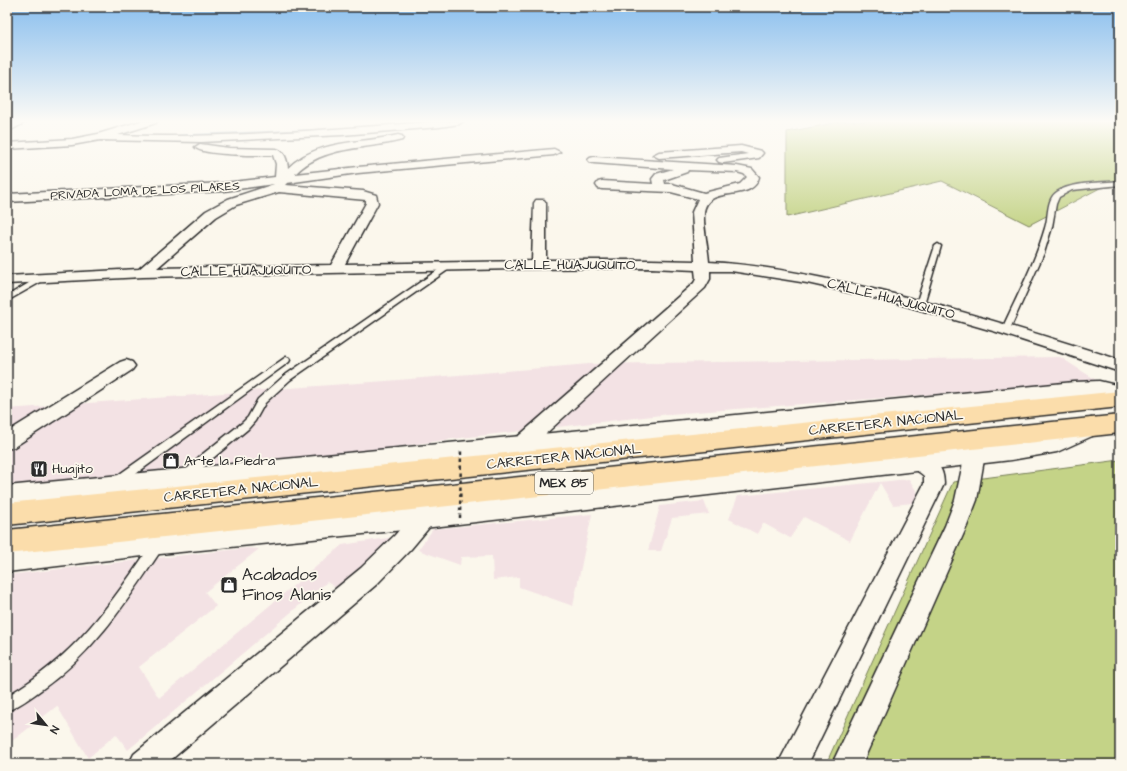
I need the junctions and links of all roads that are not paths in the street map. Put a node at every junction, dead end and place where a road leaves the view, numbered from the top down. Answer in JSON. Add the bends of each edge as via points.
{"nodes":[{"id":1,"x":278,"y":157,"type":"edge"},
{"id":2,"x":309,"y":157,"type":"edge"},
{"id":3,"x":501,"y":157,"type":"edge"},
{"id":4,"x":751,"y":157,"type":"edge"},
{"id":5,"x":594,"y":160,"type":"dead end"},
{"id":6,"x":688,"y":167,"type":"junction"},
{"id":7,"x":1120,"y":183,"type":"edge"},
{"id":8,"x":280,"y":185,"type":"junction"},
{"id":9,"x":602,"y":185,"type":"dead end"},
{"id":10,"x":660,"y":186,"type":"junction"},
{"id":11,"x":704,"y":197,"type":"junction"},
{"id":12,"x":7,"y":198,"type":"edge"},
{"id":13,"x":540,"y":203,"type":"dead end"},
{"id":14,"x":938,"y":246,"type":"dead end"},
{"id":15,"x":539,"y":265,"type":"junction"},
{"id":16,"x":701,"y":265,"type":"junction"},
{"id":17,"x":448,"y":267,"type":"junction"},
{"id":18,"x":336,"y":270,"type":"junction"},
{"id":19,"x":143,"y":273,"type":"junction"},
{"id":20,"x":42,"y":279,"type":"junction"},
{"id":21,"x":7,"y":280,"type":"edge"},
{"id":22,"x":7,"y":299,"type":"edge"},
{"id":23,"x":920,"y":304,"type":"junction"},
{"id":24,"x":1006,"y":330,"type":"junction"},
{"id":25,"x":286,"y":360,"type":"dead end"},
{"id":26,"x":126,"y":366,"type":"dead end"},
{"id":27,"x":1120,"y":366,"type":"edge"},
{"id":28,"x":1120,"y":394,"type":"edge"},
{"id":29,"x":1120,"y":399,"type":"edge"},
{"id":30,"x":1120,"y":424,"type":"edge"},
{"id":31,"x":1090,"y":427,"type":"junction"},
{"id":32,"x":7,"y":442,"type":"edge"},
{"id":33,"x":521,"y":445,"type":"junction"},
{"id":34,"x":975,"y":454,"type":"junction"},
{"id":35,"x":917,"y":461,"type":"junction"},
{"id":36,"x":185,"y":479,"type":"junction"},
{"id":37,"x":110,"y":486,"type":"junction"},
{"id":38,"x":7,"y":497,"type":"edge"},
{"id":39,"x":7,"y":514,"type":"edge"},
{"id":40,"x":424,"y":517,"type":"junction"},
{"id":41,"x":7,"y":542,"type":"edge"},
{"id":42,"x":160,"y":542,"type":"junction"},
{"id":43,"x":7,"y":559,"type":"edge"},
{"id":44,"x":7,"y":704,"type":"edge"},
{"id":45,"x":150,"y":763,"type":"edge"},
{"id":46,"x":793,"y":764,"type":"edge"},
{"id":47,"x":847,"y":764,"type":"edge"}],
"edges":[{"from":1,"to":8,"type":"street"},
{"from":2,"to":8,"type":"street","via":[[303,160]]},
{"from":3,"to":8,"type":"street","via":[[364,170]]},
{"from":4,"to":6,"type":"street","via":[[701,162]]},
{"from":5,"to":6,"type":"street"},
{"from":6,"to":10,"type":"street","via":[[660,177]]},
{"from":6,"to":11,"type":"street","via":[[742,169],[751,173],[753,177],[742,189]]},
{"from":7,"to":24,"type":"lane","via":[[1074,188],[1057,195],[1043,246]]},
{"from":8,"to":12,"type":"street","name":"PRIVADA LOMA DE LOS PILARES"},
{"from":8,"to":18,"type":"street","via":[[372,198],[372,203]]},
{"from":8,"to":19,"type":"street","via":[[218,209]]},
{"from":9,"to":10,"type":"street"},
{"from":10,"to":11,"type":"street","via":[[685,190]]},
{"from":11,"to":16,"type":"street","via":[[698,212]]},
{"from":13,"to":15,"type":"street"},
{"from":14,"to":23,"type":"lane"},
{"from":15,"to":16,"type":"street","name":"CALLE HUAJUQUITO"},
{"from":15,"to":17,"type":"street","name":"CALLE HUAJUQUITO"},
{"from":16,"to":23,"type":"street","name":"CALLE HUAJUQUITO","via":[[765,271]]},
{"from":16,"to":33,"type":"street","via":[[703,279],[700,285]]},
{"from":17,"to":18,"type":"street","name":"CALLE HUAJUQUITO"},
{"from":17,"to":36,"type":"lane","via":[[287,378],[262,401],[245,426],[203,460]]},
{"from":18,"to":19,"type":"street","name":"CALLE HUAJUQUITO"},
{"from":19,"to":20,"type":"street","name":"CALLE HUAJUQUITO"},
{"from":20,"to":21,"type":"street","name":"CALLE HUAJUQUITO"},
{"from":20,"to":22,"type":"lane"},
{"from":23,"to":24,"type":"street","name":"CALLE HUAJUQUITO"},
{"from":24,"to":27,"type":"street","name":"CALLE HUAJUQUITO"},
{"from":25,"to":37,"type":"lane"},
{"from":26,"to":32,"type":"street"},
{"from":28,"to":33,"type":"main road","name":"CARRETERA NACIONAL","via":[[1099,389],[1074,390]]},
{"from":29,"to":39,"type":"highway","name":"CARRETERA NACIONAL","number":"MEX 85"},
{"from":30,"to":31,"type":"highway","name":"CARRETERA NACIONAL","number":"MEX 85"},
{"from":31,"to":34,"type":"main road","name":"CARRETERA NACIONAL","number":"MEX 85","via":[[1057,444]]},
{"from":31,"to":41,"type":"highway","name":"CARRETERA NACIONAL","number":"MEX 85"},
{"from":33,"to":36,"type":"main road","name":"CARRETERA NACIONAL"},
{"from":34,"to":35,"type":"main road","name":"CARRETERA NACIONAL","number":"MEX 85"},
{"from":34,"to":47,"type":"street","via":[[966,500],[956,526]]},
{"from":35,"to":40,"type":"main road","name":"CARRETERA NACIONAL","number":"MEX 85"},
{"from":35,"to":46,"type":"street","via":[[927,466],[934,474],[934,484]]},
{"from":36,"to":37,"type":"main road","name":"CARRETERA NACIONAL"},
{"from":37,"to":38,"type":"main road","name":"CARRETERA NACIONAL"},
{"from":40,"to":42,"type":"main road","name":"CARRETERA NACIONAL","number":"MEX 85"},
{"from":40,"to":45,"type":"street","via":[[369,576]]},
{"from":42,"to":43,"type":"main road","name":"CARRETERA NACIONAL","number":"MEX 85"},
{"from":42,"to":44,"type":"lane","via":[[105,621],[76,654],[34,689]]}]}
